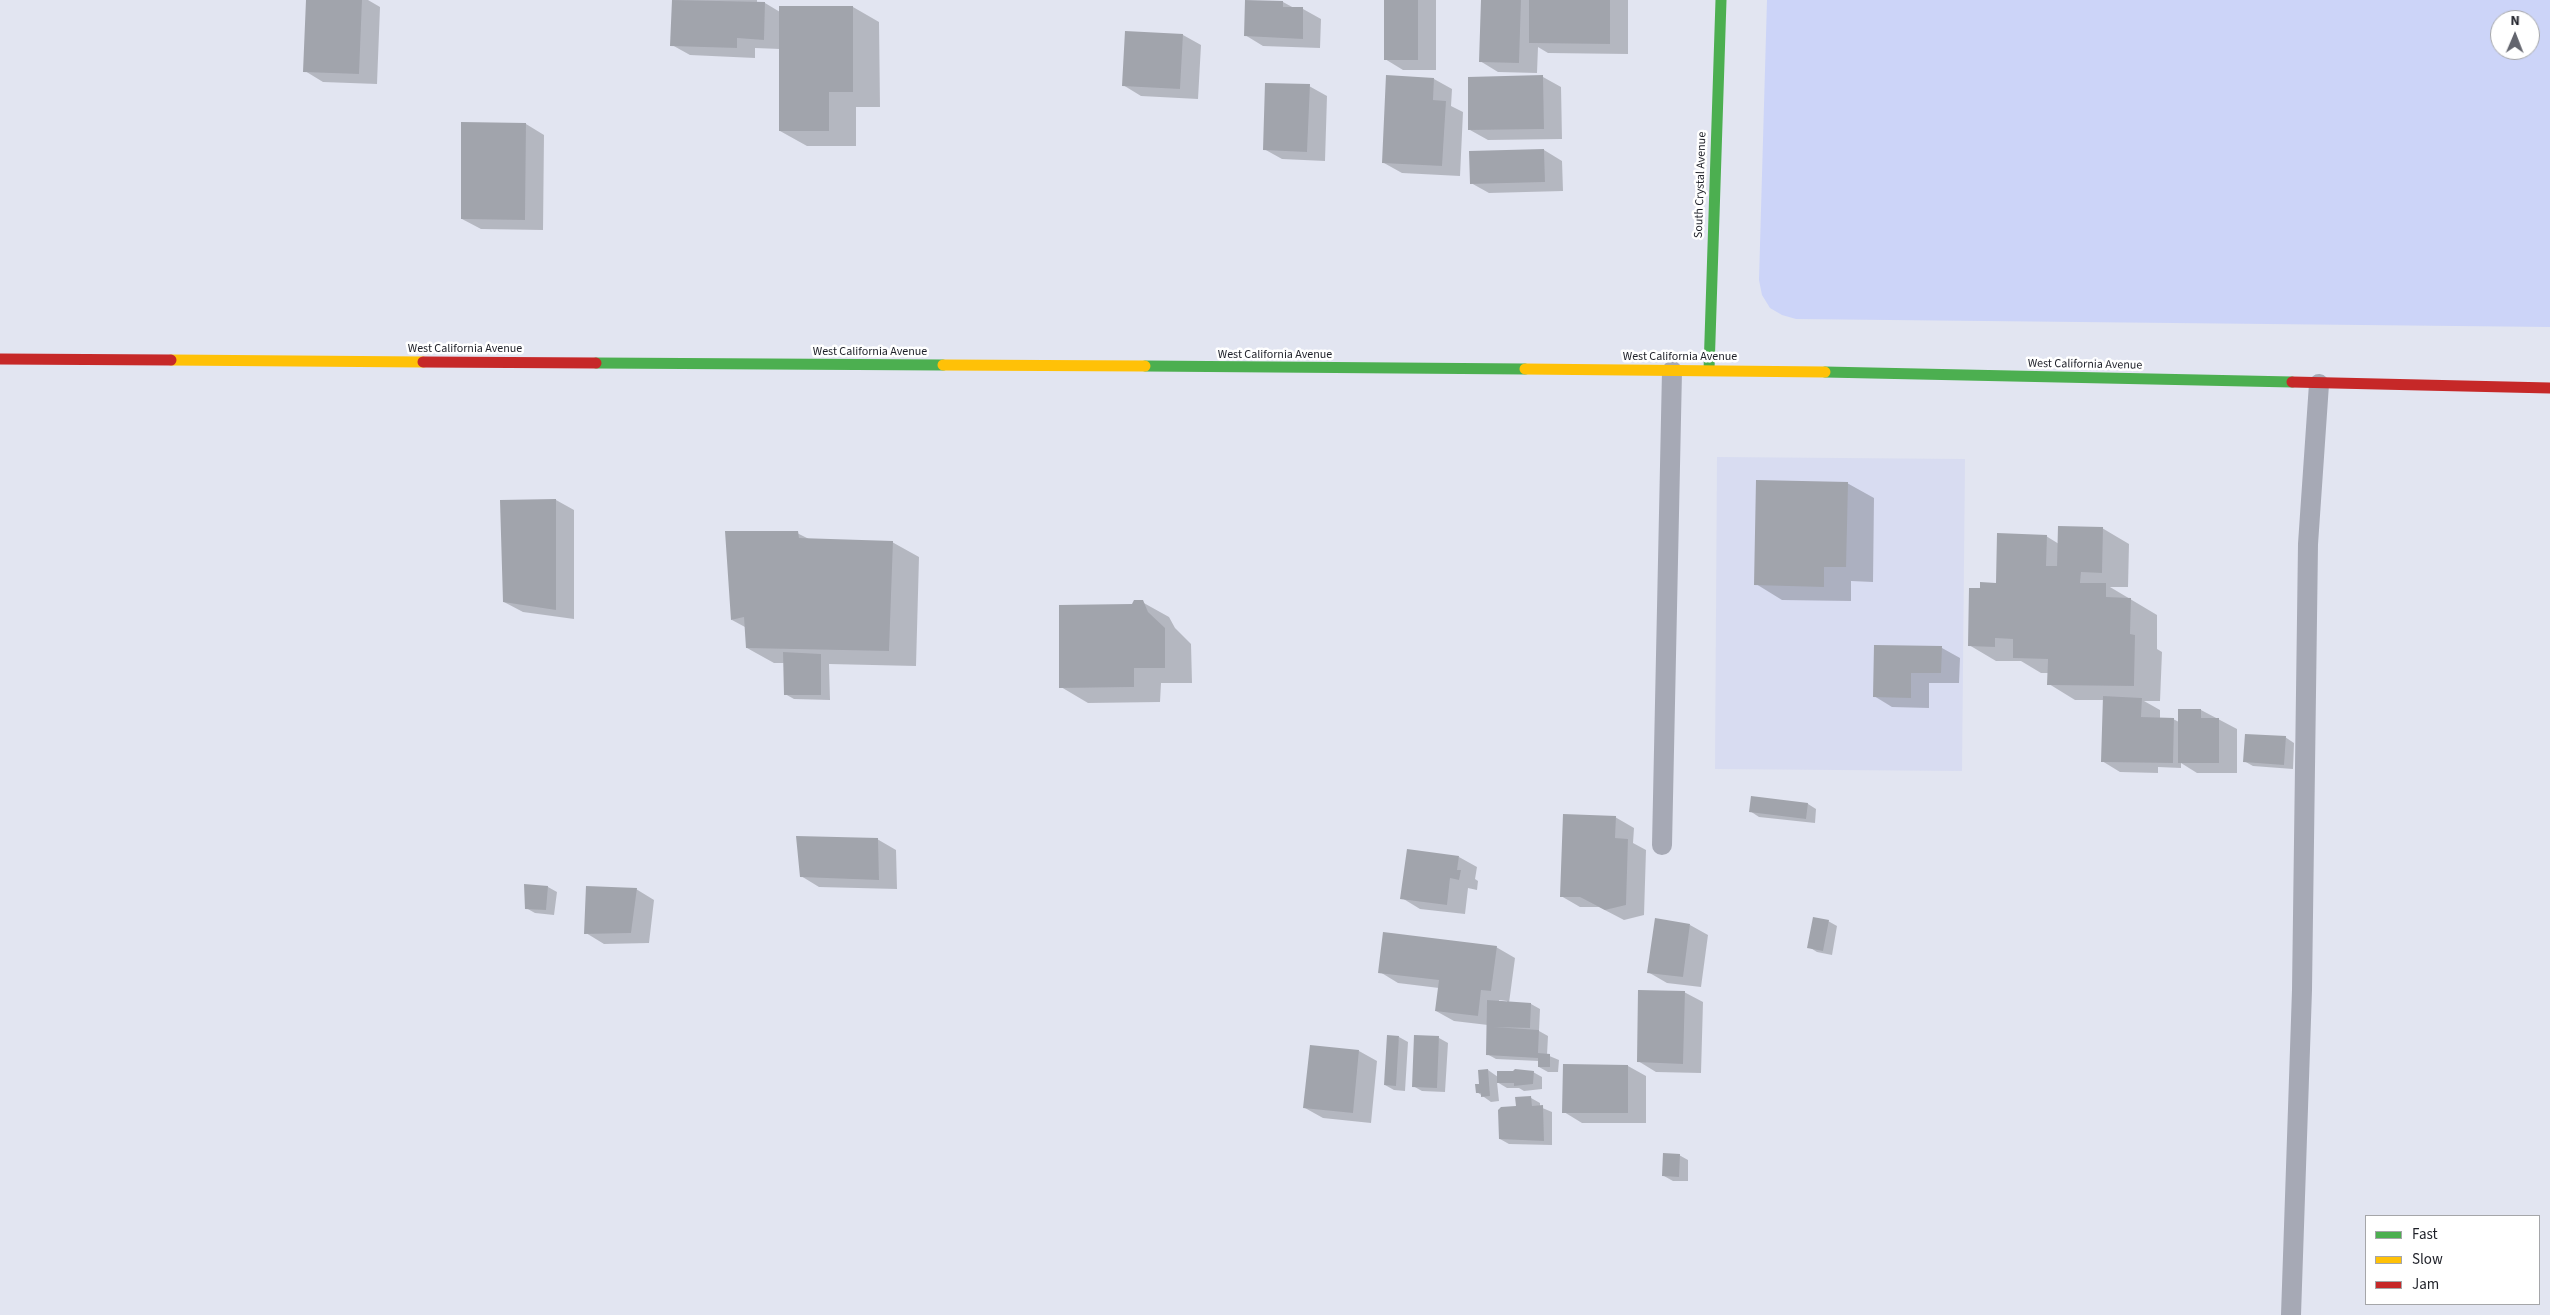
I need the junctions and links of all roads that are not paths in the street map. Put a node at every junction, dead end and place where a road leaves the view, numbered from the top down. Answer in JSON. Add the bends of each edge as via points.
{"nodes":[{"id":1,"x":1721,"y":0,"type":"edge"},
{"id":2,"x":0,"y":359,"type":"edge"},
{"id":3,"x":1710,"y":370,"type":"junction"},
{"id":4,"x":1672,"y":371,"type":"junction"},
{"id":5,"x":2319,"y":384,"type":"junction"},
{"id":6,"x":2550,"y":388,"type":"edge"},
{"id":7,"x":1662,"y":845,"type":"dead end"},
{"id":8,"x":2291,"y":1315,"type":"edge"}],
"edges":[{"from":1,"to":3,"type":"main road","name":"South Crystal Avenue"},
{"from":2,"to":4,"type":"main road","name":"West California Avenue"},
{"from":3,"to":4,"type":"main road","name":"West California Avenue"},
{"from":3,"to":5,"type":"main road","name":"West California Avenue"},
{"from":4,"to":7,"type":"lane"},
{"from":5,"to":6,"type":"main road","name":"West California Avenue"},
{"from":5,"to":8,"type":"lane","via":[[2308,544],[2302,990]]}]}
